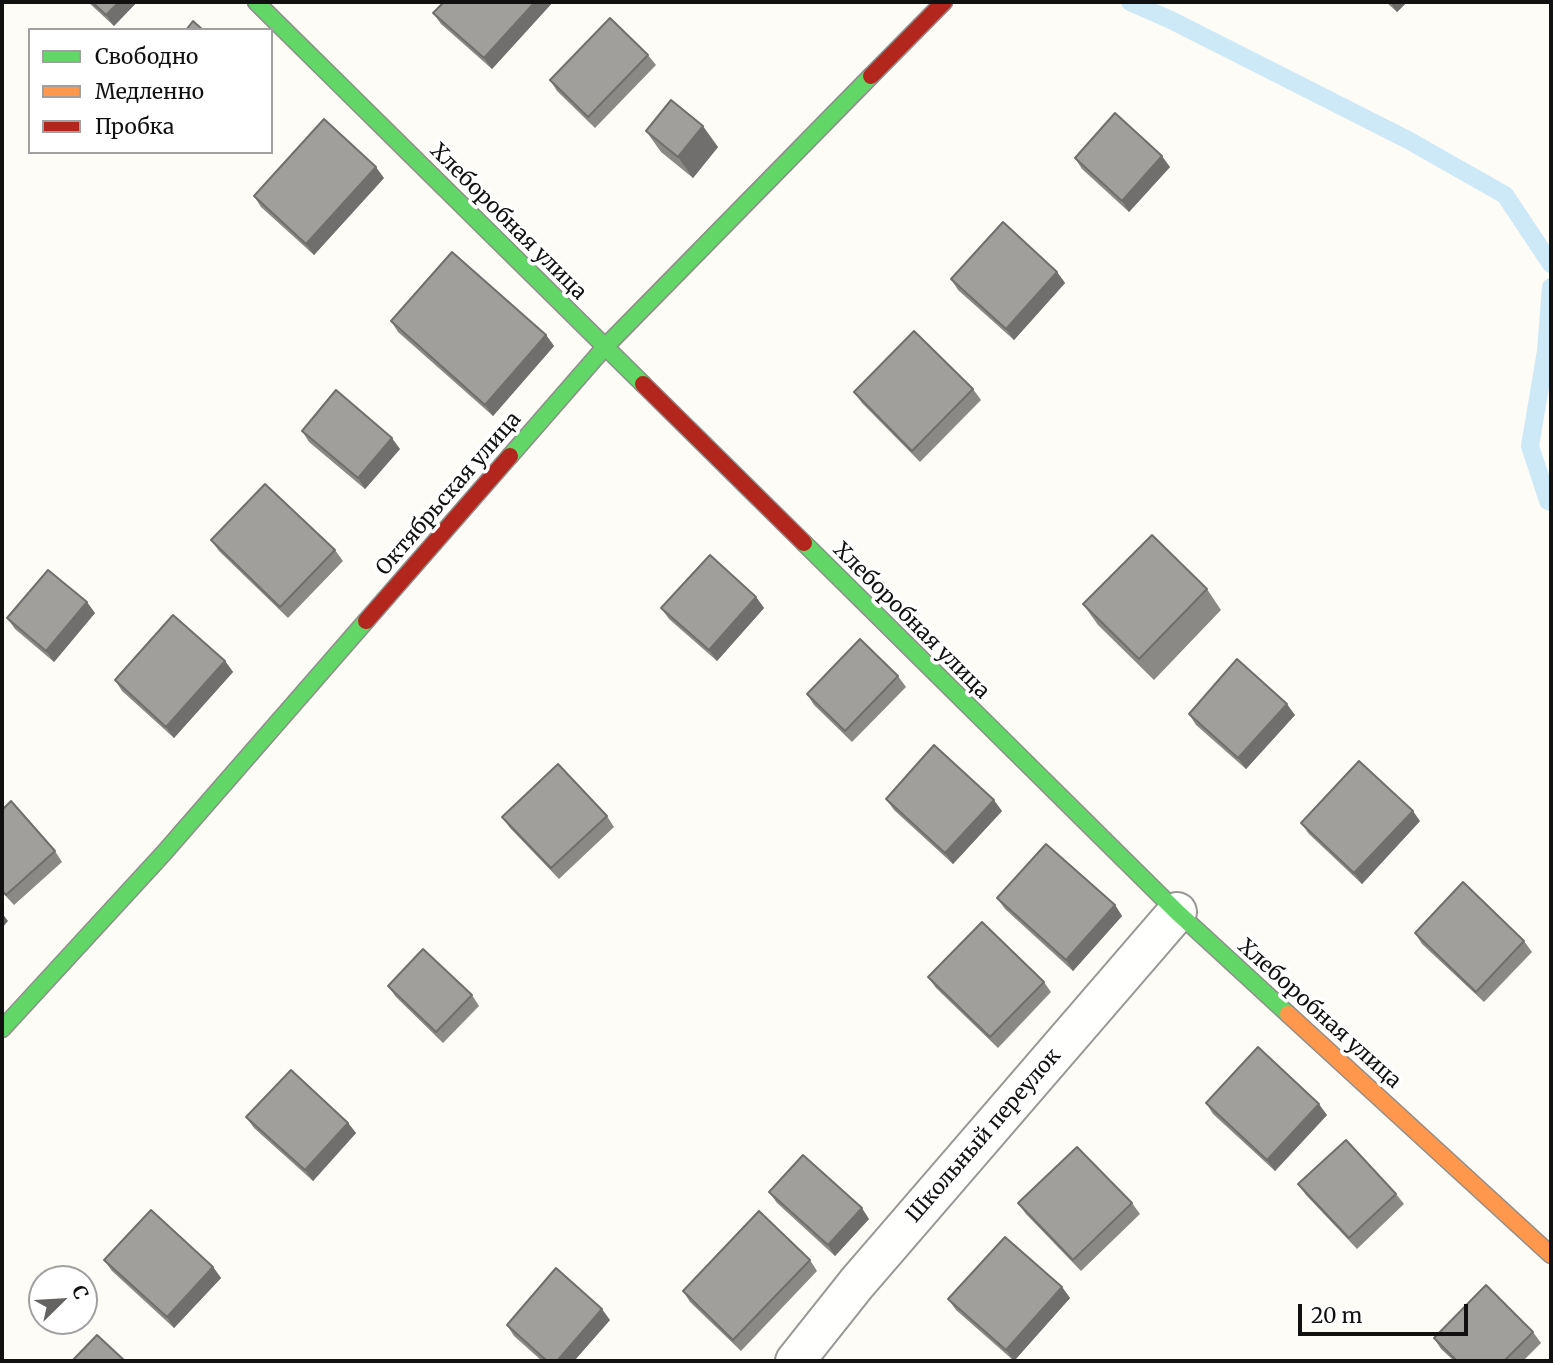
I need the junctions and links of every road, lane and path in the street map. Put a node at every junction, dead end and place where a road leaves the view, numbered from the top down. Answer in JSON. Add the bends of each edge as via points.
{"nodes":[{"id":1,"x":256,"y":2,"type":"edge"},
{"id":2,"x":944,"y":2,"type":"edge"},
{"id":3,"x":605,"y":347,"type":"junction"},
{"id":4,"x":1177,"y":912,"type":"junction"},
{"id":5,"x":2,"y":1029,"type":"edge"},
{"id":6,"x":1551,"y":1255,"type":"edge"},
{"id":7,"x":795,"y":1361,"type":"edge"}],
"edges":[{"from":1,"to":3,"type":"street","name":"Хлеборобная улица"},
{"from":2,"to":3,"type":"street","name":"Октябрьская улица"},
{"from":3,"to":4,"type":"street","name":"Хлеборобная улица"},
{"from":3,"to":5,"type":"street","name":"Октябрьская улица","via":[[163,854]]},
{"from":4,"to":6,"type":"street","name":"Хлеборобная улица"},
{"from":4,"to":7,"type":"street","name":"Школьный переулок"}]}
